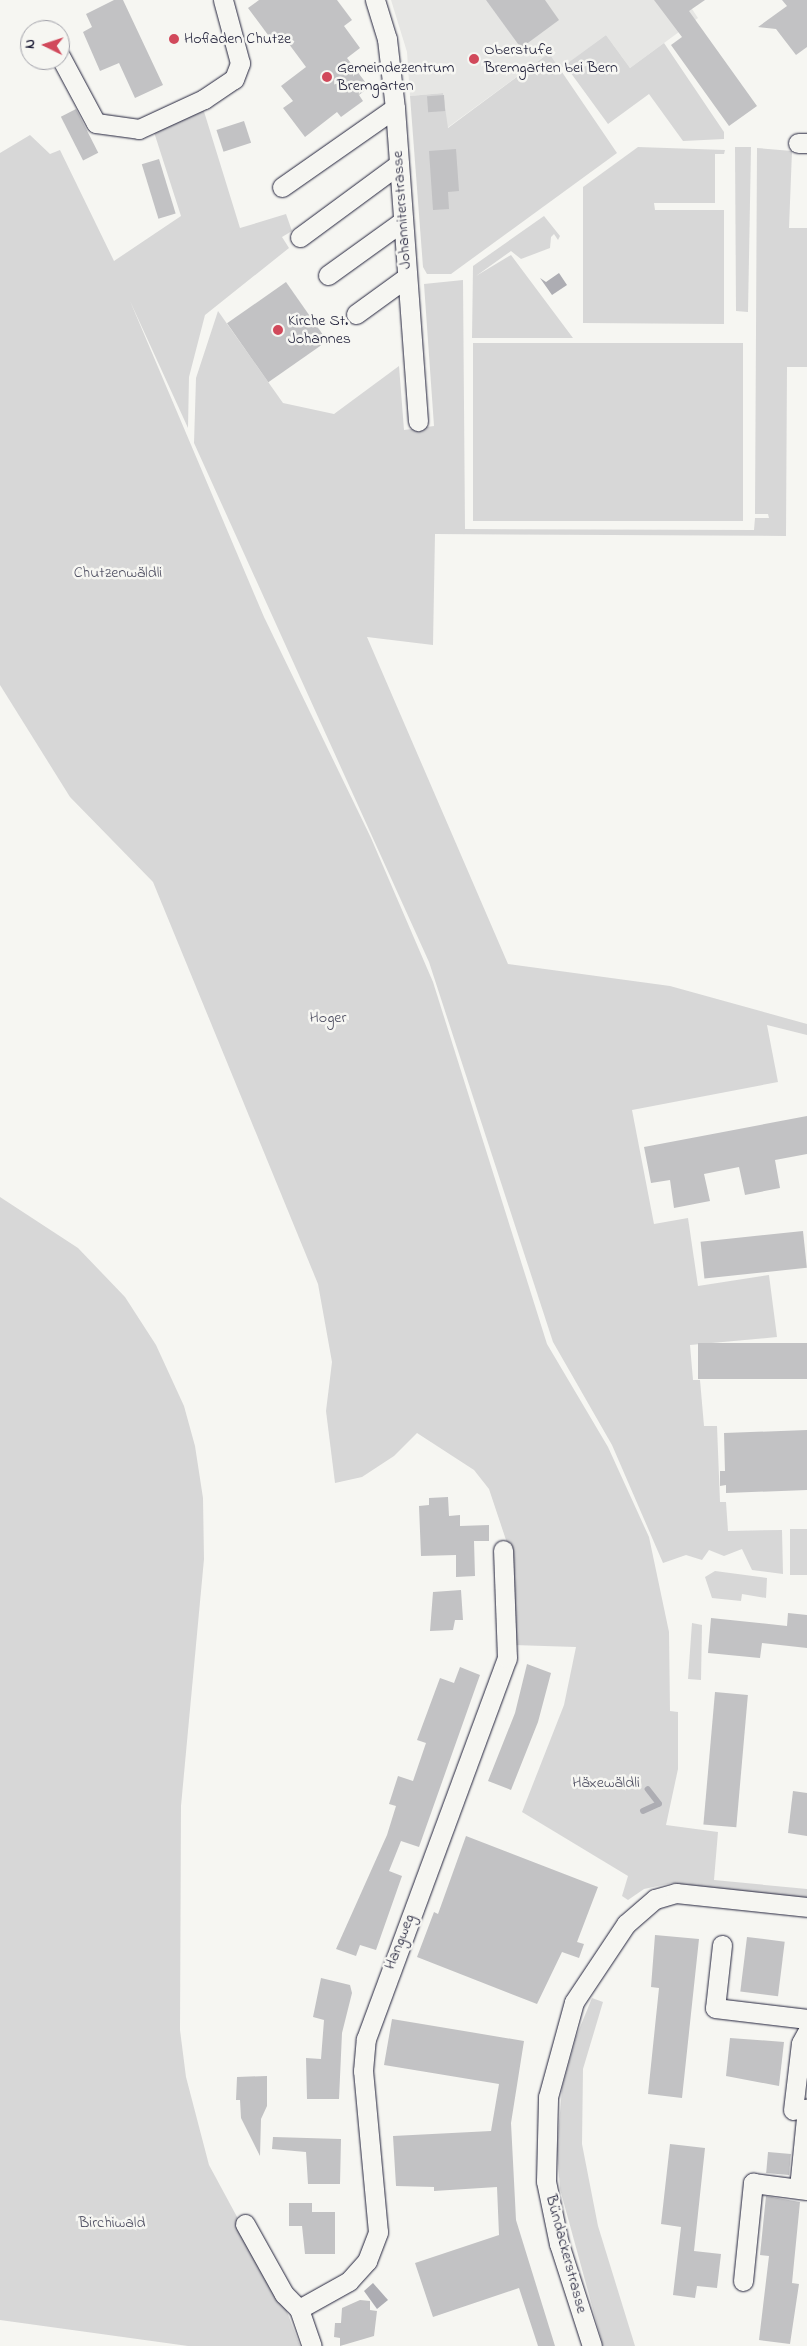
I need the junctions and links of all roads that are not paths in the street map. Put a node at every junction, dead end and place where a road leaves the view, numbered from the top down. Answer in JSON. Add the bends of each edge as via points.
{"nodes":[{"id":1,"x":223,"y":0,"type":"edge"},
{"id":2,"x":375,"y":0,"type":"edge"},
{"id":3,"x":68,"y":70,"type":"edge"},
{"id":4,"x":395,"y":108,"type":"junction"},
{"id":5,"x":399,"y":164,"type":"junction"},
{"id":6,"x":282,"y":187,"type":"dead end"},
{"id":7,"x":403,"y":221,"type":"junction"},
{"id":8,"x":300,"y":236,"type":"dead end"},
{"id":9,"x":328,"y":275,"type":"dead end"},
{"id":10,"x":407,"y":277,"type":"junction"},
{"id":11,"x":356,"y":314,"type":"dead end"},
{"id":12,"x":418,"y":421,"type":"dead end"},
{"id":13,"x":504,"y":1550,"type":"dead end"},
{"id":14,"x":807,"y":1907,"type":"edge"},
{"id":15,"x":722,"y":1946,"type":"dead end"},
{"id":16,"x":807,"y":2020,"type":"edge"},
{"id":17,"x":807,"y":2032,"type":"edge"},
{"id":18,"x":800,"y":2109,"type":"edge"},
{"id":19,"x":803,"y":2189,"type":"edge"},
{"id":20,"x":245,"y":2224,"type":"dead end"},
{"id":21,"x":744,"y":2281,"type":"dead end"},
{"id":22,"x":299,"y":2309,"type":"junction"},
{"id":23,"x":312,"y":2346,"type":"edge"},
{"id":24,"x":592,"y":2346,"type":"edge"}],
"edges":[{"from":1,"to":3,"type":"street","via":[[240,63],[234,79],[204,99],[139,129],[96,123]]},
{"from":2,"to":4,"type":"street","name":"Johanniterstrasse","via":[[387,39]]},
{"from":4,"to":5,"type":"street","name":"Johanniterstrasse"},
{"from":4,"to":6,"type":"street"},
{"from":5,"to":7,"type":"street","name":"Johanniterstrasse"},
{"from":5,"to":8,"type":"street"},
{"from":7,"to":9,"type":"street"},
{"from":7,"to":10,"type":"street","name":"Johanniterstrasse"},
{"from":10,"to":11,"type":"street"},
{"from":10,"to":12,"type":"street","name":"Johanniterstrasse"},
{"from":13,"to":22,"type":"street","name":"Hangweg","via":[[507,1658],[369,2025],[363,2071],[379,2211],[374,2243],[349,2281]]},
{"from":14,"to":24,"type":"street","name":"Bündackerstrasse","via":[[676,1893],[655,1899],[626,1924],[574,2002],[548,2097],[546,2181],[559,2244]]},
{"from":15,"to":16,"type":"street","via":[[715,2008]]},
{"from":17,"to":18,"type":"street","via":[[801,2043]]},
{"from":18,"to":19,"type":"street"},
{"from":19,"to":21,"type":"street","via":[[753,2183]]},
{"from":20,"to":22,"type":"street","via":[[284,2294]]},
{"from":22,"to":23,"type":"street"}]}
